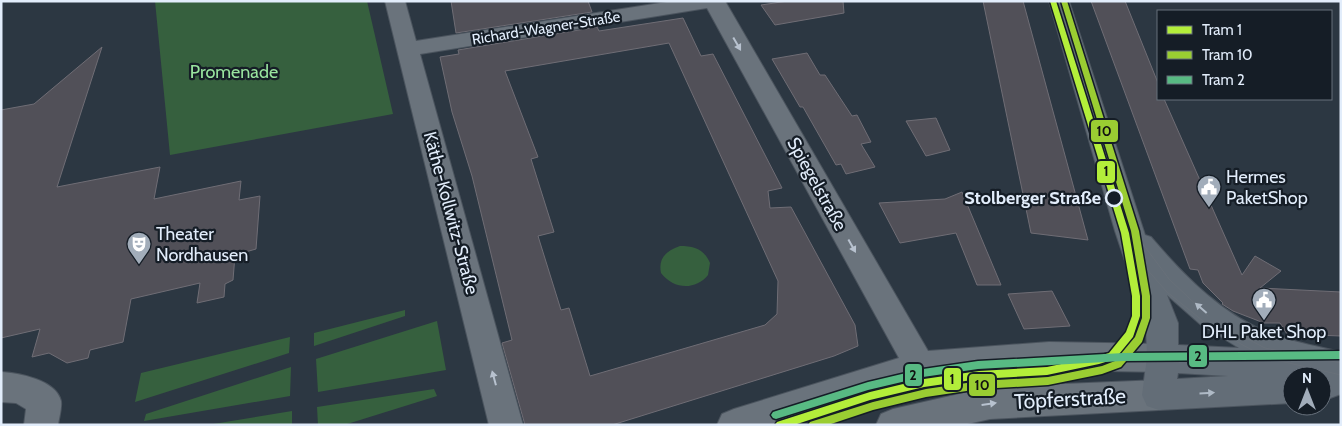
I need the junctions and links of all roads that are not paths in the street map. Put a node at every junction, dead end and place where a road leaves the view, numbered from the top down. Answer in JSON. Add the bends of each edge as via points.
{"nodes":[{"id":1,"x":395,"y":1,"type":"edge"},
{"id":2,"x":714,"y":1,"type":"edge"},
{"id":3,"x":1059,"y":1,"type":"edge"},
{"id":4,"x":407,"y":50,"type":"junction"},
{"id":5,"x":1129,"y":231,"type":"junction"},
{"id":6,"x":1163,"y":358,"type":"junction"},
{"id":7,"x":920,"y":366,"type":"junction"},
{"id":8,"x":1341,"y":368,"type":"edge"},
{"id":9,"x":1,"y":387,"type":"edge"},
{"id":10,"x":1282,"y":389,"type":"edge"},
{"id":11,"x":1158,"y":395,"type":"junction"},
{"id":12,"x":40,"y":425,"type":"edge"},
{"id":13,"x":506,"y":425,"type":"edge"},
{"id":14,"x":734,"y":425,"type":"edge"},
{"id":15,"x":893,"y":425,"type":"edge"}],
"edges":[{"from":1,"to":4,"type":"street","name":"Käthe-Kollwitz-Straße"},
{"from":2,"to":4,"type":"street","name":"Richard-Wagner-Straße"},
{"from":2,"to":7,"type":"street","name":"Spiegelstraße","one_way":true},
{"from":3,"to":5,"type":"main road"},
{"from":13,"to":4,"type":"street","name":"Käthe-Kollwitz-Straße","one_way":true},
{"from":5,"to":6,"type":"main road","via":[[1162,323]]},
{"from":8,"to":5,"type":"main road","one_way":true,"via":[[1264,345],[1217,322],[1177,288]]},
{"from":6,"to":7,"type":"street","via":[[1049,356]]},
{"from":6,"to":8,"type":"main road"},
{"from":6,"to":11,"type":"main road"},
{"from":7,"to":14,"type":"street"},
{"from":9,"to":12,"type":"street","via":[[21,388],[44,402]]},
{"from":11,"to":10,"type":"main road","one_way":true},
{"from":15,"to":11,"type":"street","name":"Töpferstraße","one_way":true,"via":[[990,403]]}]}
